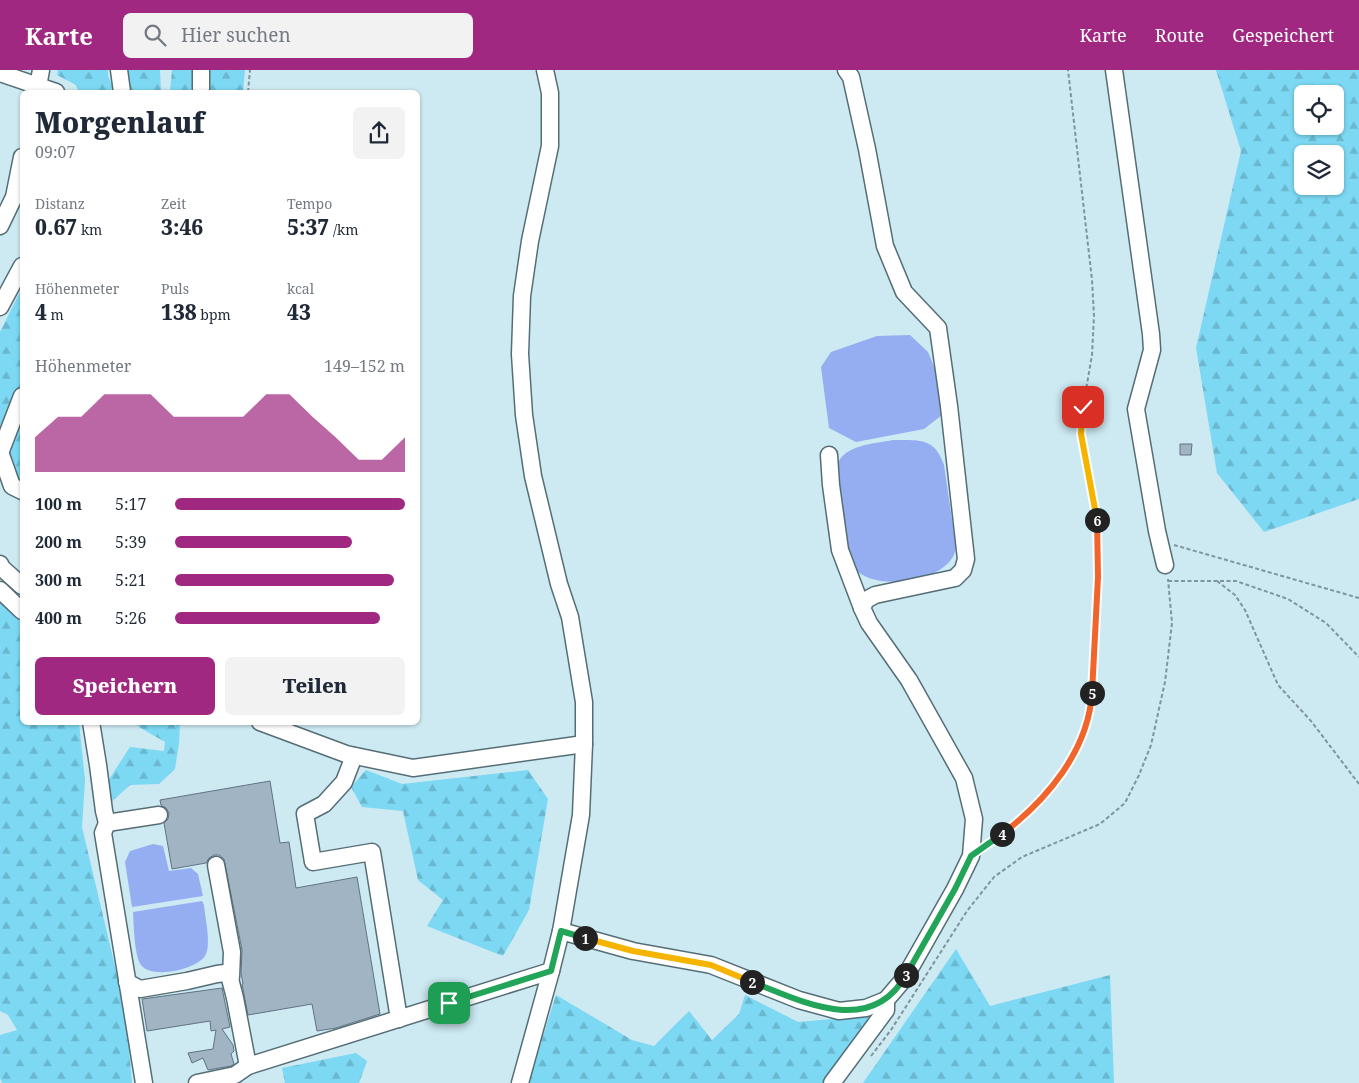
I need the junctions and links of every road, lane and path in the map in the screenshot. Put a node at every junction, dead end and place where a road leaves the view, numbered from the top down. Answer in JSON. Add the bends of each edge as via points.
{"nodes":[{"id":1,"x":118,"y":70,"type":"edge"},
{"id":2,"x":201,"y":70,"type":"edge"},
{"id":3,"x":250,"y":70,"type":"edge"},
{"id":4,"x":545,"y":70,"type":"edge"},
{"id":5,"x":846,"y":70,"type":"edge"},
{"id":6,"x":1068,"y":70,"type":"edge"},
{"id":7,"x":1114,"y":70,"type":"edge"},
{"id":8,"x":0,"y":73,"type":"edge"},
{"id":9,"x":39,"y":83,"type":"edge"},
{"id":10,"x":52,"y":90,"type":"edge"},
{"id":11,"x":122,"y":90,"type":"edge"},
{"id":12,"x":201,"y":90,"type":"edge"},
{"id":13,"x":248,"y":90,"type":"edge"},
{"id":14,"x":20,"y":167,"type":"edge"},
{"id":15,"x":0,"y":226,"type":"edge"},
{"id":16,"x":20,"y":270,"type":"edge"},
{"id":17,"x":0,"y":307,"type":"edge"},
{"id":18,"x":20,"y":401,"type":"edge"},
{"id":19,"x":0,"y":453,"type":"edge"},
{"id":20,"x":829,"y":455,"type":"dead end"},
{"id":21,"x":20,"y":490,"type":"edge"},
{"id":22,"x":1159,"y":541,"type":"junction"},
{"id":23,"x":0,"y":564,"type":"edge"},
{"id":24,"x":1164,"y":565,"type":"joint"},
{"id":25,"x":1168,"y":581,"type":"junction"},
{"id":26,"x":1217,"y":581,"type":"junction"},
{"id":27,"x":20,"y":584,"type":"edge"},
{"id":28,"x":0,"y":590,"type":"edge"},
{"id":29,"x":1359,"y":598,"type":"edge"},
{"id":30,"x":20,"y":608,"type":"edge"},
{"id":31,"x":862,"y":608,"type":"junction"},
{"id":32,"x":1359,"y":657,"type":"edge"},
{"id":33,"x":91,"y":725,"type":"edge"},
{"id":34,"x":268,"y":725,"type":"edge"},
{"id":35,"x":584,"y":744,"type":"junction"},
{"id":36,"x":354,"y":756,"type":"junction"},
{"id":37,"x":1359,"y":784,"type":"edge"},
{"id":38,"x":159,"y":815,"type":"dead end"},
{"id":39,"x":107,"y":823,"type":"junction"},
{"id":40,"x":971,"y":856,"type":"junction"},
{"id":41,"x":216,"y":865,"type":"dead end"},
{"id":42,"x":561,"y":931,"type":"junction"},
{"id":43,"x":551,"y":971,"type":"junction"},
{"id":44,"x":231,"y":977,"type":"junction"},
{"id":45,"x":127,"y":982,"type":"junction"},
{"id":46,"x":886,"y":1000,"type":"junction"},
{"id":47,"x":399,"y":1019,"type":"junction"},
{"id":48,"x":867,"y":1060,"type":"dead end"},
{"id":49,"x":248,"y":1066,"type":"junction"},
{"id":50,"x":144,"y":1083,"type":"edge"},
{"id":51,"x":197,"y":1083,"type":"edge"},
{"id":52,"x":520,"y":1083,"type":"edge"},
{"id":53,"x":832,"y":1083,"type":"edge"}],
"edges":[{"from":1,"to":11,"type":"lane"},
{"from":2,"to":12,"type":"lane"},
{"from":3,"to":13,"type":"path"},
{"from":4,"to":35,"type":"lane","via":[[550,93],[550,146],[522,296],[520,354],[533,476],[570,617],[584,702]]},
{"from":5,"to":31,"type":"lane","via":[[851,77],[867,149],[885,246],[904,292],[938,328],[966,558],[963,570],[955,578],[875,595],[866,600]]},
{"from":6,"to":40,"type":"path","via":[[1094,316],[1081,434],[1098,526],[1091,699],[1084,734],[1053,787],[1020,820]]},
{"from":7,"to":22,"type":"lane","via":[[1152,334],[1152,350],[1136,409]]},
{"from":8,"to":9,"type":"lane"},
{"from":9,"to":10,"type":"lane"},
{"from":14,"to":15,"type":"lane","via":[[14,197]]},
{"from":16,"to":17,"type":"lane"},
{"from":18,"to":19,"type":"lane"},
{"from":19,"to":21,"type":"lane","via":[[12,486]]},
{"from":20,"to":31,"type":"lane","via":[[840,550]]},
{"from":22,"to":24,"type":"lane"},
{"from":22,"to":29,"type":"path"},
{"from":23,"to":27,"type":"lane"},
{"from":24,"to":25,"type":"path"},
{"from":25,"to":26,"type":"path"},
{"from":25,"to":48,"type":"path","via":[[1172,623],[1165,682],[1151,745],[1124,803],[1100,824],[1022,857],[994,877],[967,911],[891,1030]]},
{"from":26,"to":32,"type":"path","via":[[1236,581],[1288,599],[1326,623]]},
{"from":26,"to":37,"type":"path","via":[[1236,596],[1245,610],[1278,685],[1311,721]]},
{"from":28,"to":30,"type":"lane"},
{"from":31,"to":40,"type":"lane","via":[[909,680],[964,778],[974,819]]},
{"from":33,"to":39,"type":"lane"},
{"from":34,"to":36,"type":"lane"},
{"from":35,"to":36,"type":"lane","via":[[413,768]]},
{"from":35,"to":42,"type":"lane","via":[[581,814]]},
{"from":36,"to":47,"type":"lane","via":[[344,782],[324,804],[305,814],[313,862],[372,852]]},
{"from":38,"to":39,"type":"lane"},
{"from":39,"to":45,"type":"lane","via":[[103,833]]},
{"from":40,"to":46,"type":"lane","via":[[904,978]]},
{"from":41,"to":44,"type":"lane","via":[[232,952]]},
{"from":42,"to":43,"type":"lane"},
{"from":42,"to":46,"type":"lane","via":[[633,951],[711,965],[800,1000],[838,1011],[866,1008]]},
{"from":43,"to":47,"type":"lane"},
{"from":43,"to":52,"type":"lane"},
{"from":44,"to":45,"type":"lane","via":[[225,973],[216,974],[140,989]]},
{"from":44,"to":49,"type":"lane"},
{"from":45,"to":50,"type":"lane"},
{"from":46,"to":53,"type":"lane","via":[[886,1010]]},
{"from":47,"to":49,"type":"lane"},
{"from":49,"to":51,"type":"lane","via":[[235,1075]]}]}
